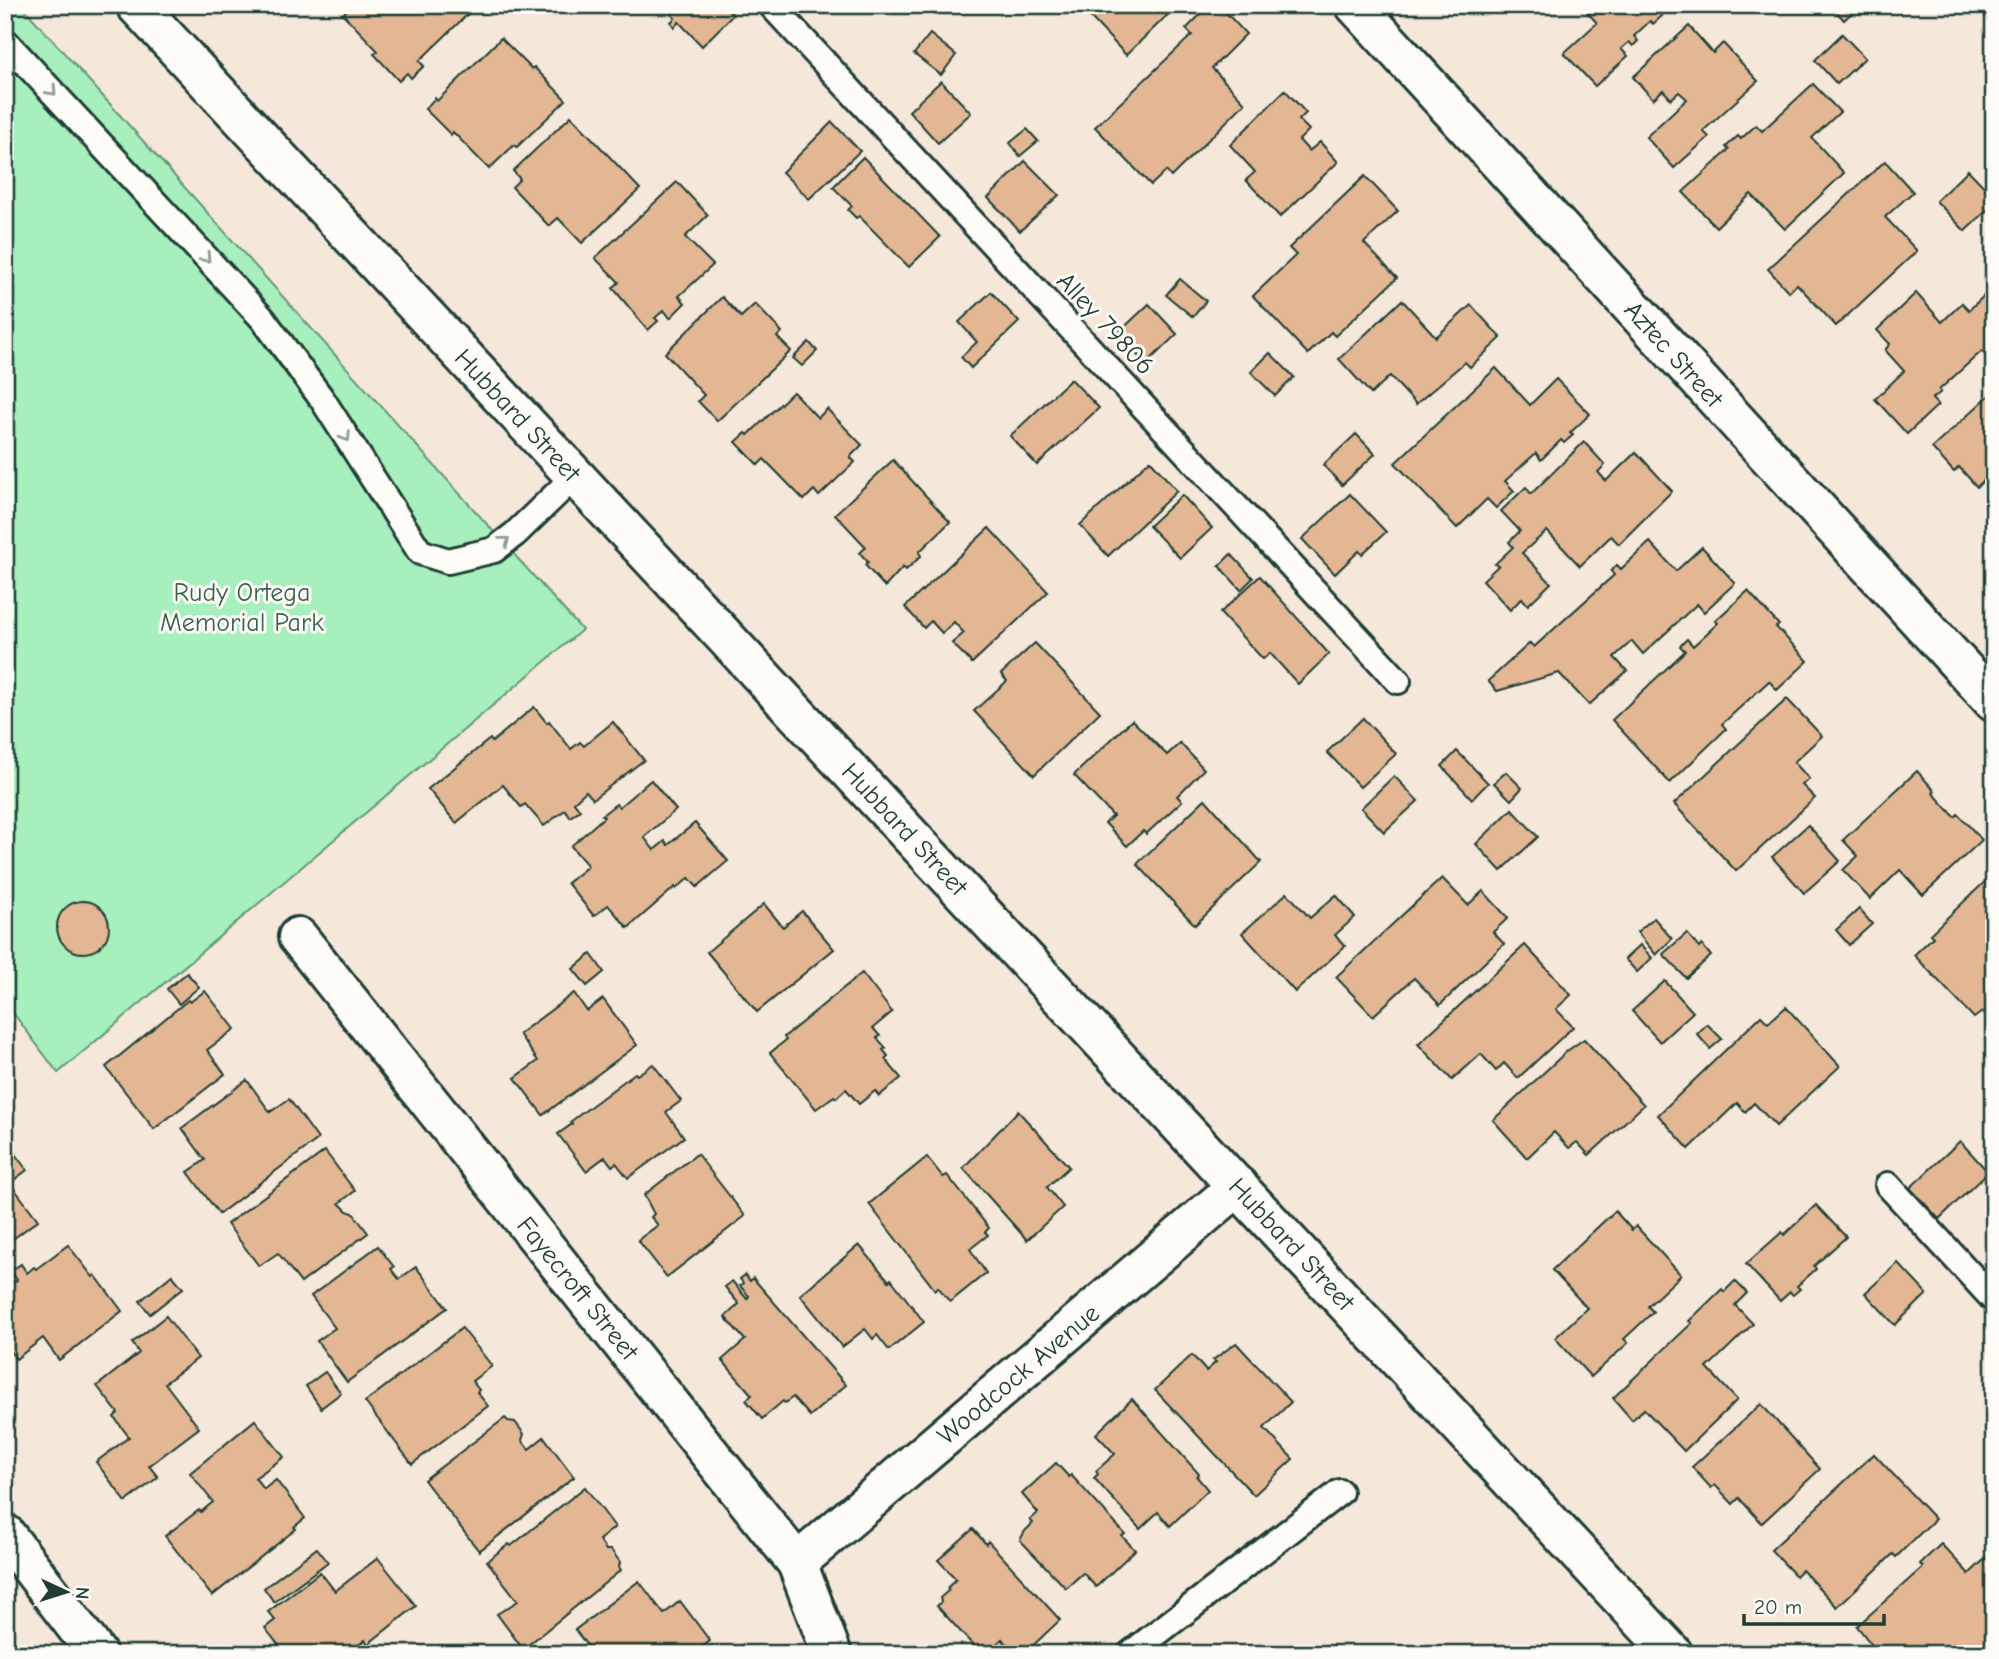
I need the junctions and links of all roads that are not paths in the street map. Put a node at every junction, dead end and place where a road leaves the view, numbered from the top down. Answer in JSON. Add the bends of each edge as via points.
{"nodes":[{"id":1,"x":136,"y":5,"type":"edge"},
{"id":2,"x":771,"y":5,"type":"edge"},
{"id":3,"x":1355,"y":5,"type":"edge"},
{"id":4,"x":5,"y":41,"type":"edge"},
{"id":5,"x":575,"y":475,"type":"junction"},
{"id":6,"x":1398,"y":681,"type":"dead end"},
{"id":7,"x":1994,"y":702,"type":"edge"},
{"id":8,"x":298,"y":937,"type":"dead end"},
{"id":9,"x":1888,"y":1185,"type":"dead end"},
{"id":10,"x":1238,"y":1186,"type":"junction"},
{"id":11,"x":1994,"y":1300,"type":"edge"},
{"id":12,"x":1340,"y":1492,"type":"dead end"},
{"id":13,"x":5,"y":1534,"type":"edge"},
{"id":14,"x":797,"y":1563,"type":"junction"},
{"id":15,"x":97,"y":1654,"type":"edge"},
{"id":16,"x":831,"y":1654,"type":"edge"},
{"id":17,"x":1130,"y":1654,"type":"edge"},
{"id":18,"x":1674,"y":1654,"type":"edge"}],
"edges":[{"from":1,"to":5,"type":"street","name":"Hubbard Street"},
{"from":2,"to":6,"type":"lane","name":"Alley 79806"},
{"from":3,"to":7,"type":"street","name":"Aztec Street"},
{"from":4,"to":5,"type":"lane","one_way":true,"via":[[262,319],[322,399],[420,551],[448,561],[494,550]]},
{"from":5,"to":10,"type":"street","name":"Hubbard Street"},
{"from":8,"to":14,"type":"street","name":"Fayecroft Street"},
{"from":9,"to":11,"type":"lane"},
{"from":10,"to":14,"type":"street","name":"Woodcock Avenue"},
{"from":10,"to":18,"type":"street","name":"Hubbard Street"},
{"from":12,"to":17,"type":"lane"},
{"from":13,"to":15,"type":"street"},
{"from":14,"to":16,"type":"street","name":"Fayecroft Street"}]}
